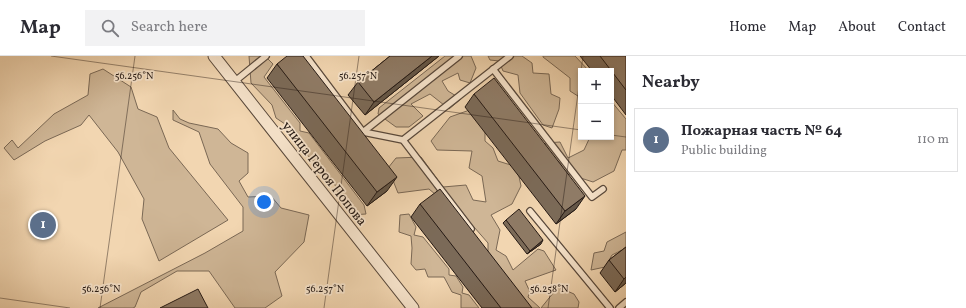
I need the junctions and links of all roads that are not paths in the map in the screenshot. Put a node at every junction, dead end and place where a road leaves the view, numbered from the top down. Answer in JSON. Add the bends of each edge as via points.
{"nodes":[{"id":1,"x":214,"y":56,"type":"edge"},
{"id":2,"x":266,"y":56,"type":"edge"},
{"id":3,"x":306,"y":56,"type":"edge"},
{"id":4,"x":459,"y":56,"type":"edge"},
{"id":5,"x":510,"y":56,"type":"edge"},
{"id":6,"x":493,"y":69,"type":"junction"},
{"id":7,"x":234,"y":82,"type":"junction"},
{"id":8,"x":363,"y":132,"type":"junction"},
{"id":9,"x":403,"y":140,"type":"junction"},
{"id":10,"x":603,"y":189,"type":"dead end"},
{"id":11,"x":530,"y":211,"type":"dead end"},
{"id":12,"x":474,"y":234,"type":"edge"},
{"id":13,"x":626,"y":302,"type":"edge"},
{"id":14,"x":413,"y":308,"type":"edge"},
{"id":15,"x":610,"y":308,"type":"edge"},
{"id":16,"x":619,"y":308,"type":"edge"}],
"edges":[{"from":1,"to":7,"type":"street","name":"улица Героя Попова"},
{"from":2,"to":7,"type":"lane"},
{"from":3,"to":8,"type":"lane"},
{"from":4,"to":8,"type":"lane"},
{"from":5,"to":6,"type":"lane"},
{"from":6,"to":9,"type":"lane"},
{"from":6,"to":10,"type":"lane","via":[[592,197]]},
{"from":7,"to":14,"type":"street","name":"улица Героя Попова"},
{"from":8,"to":9,"type":"lane"},
{"from":9,"to":12,"type":"lane"},
{"from":11,"to":15,"type":"lane"},
{"from":13,"to":16,"type":"lane"}]}
